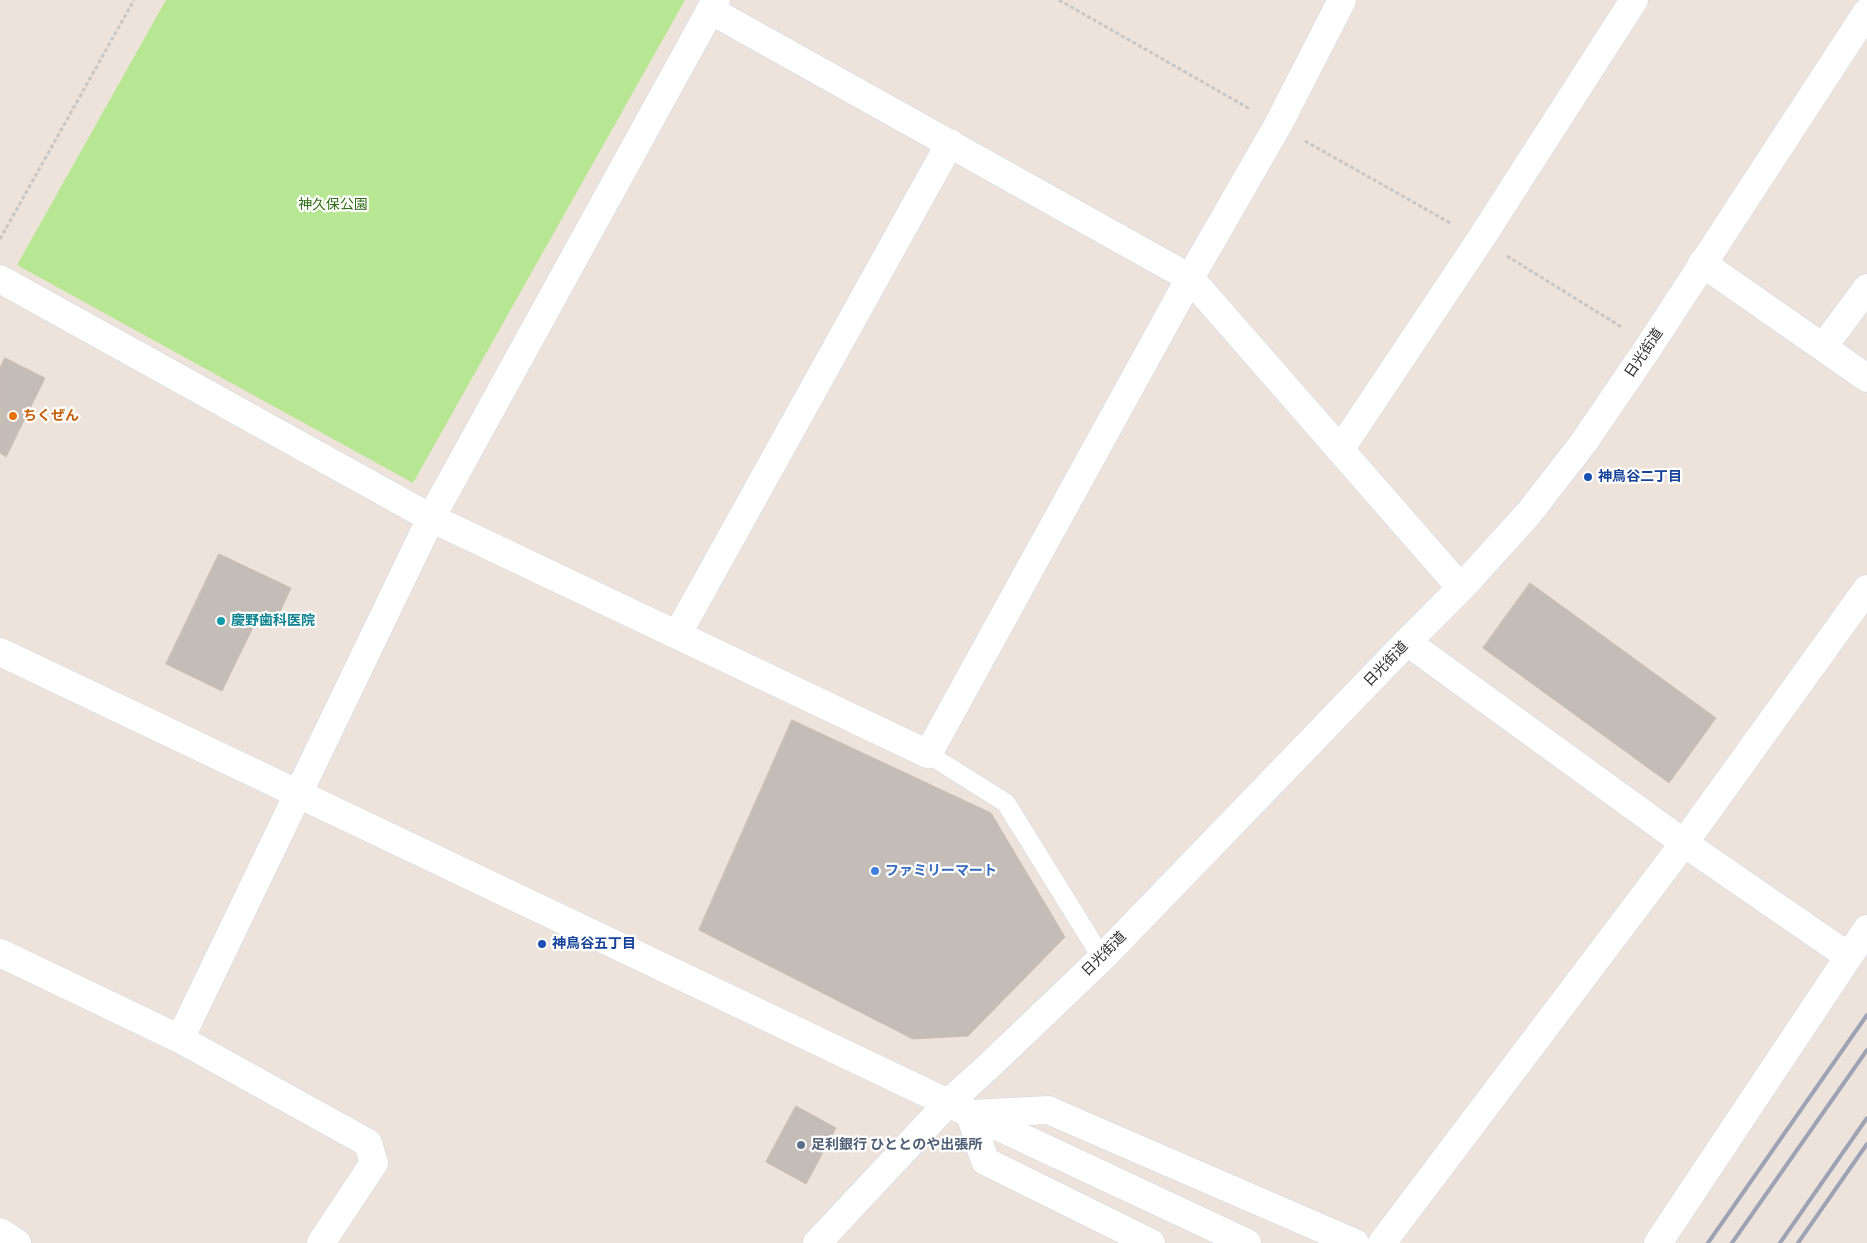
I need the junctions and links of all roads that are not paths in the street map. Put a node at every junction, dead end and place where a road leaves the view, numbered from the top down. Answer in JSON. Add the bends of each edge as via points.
{"nodes":[{"id":1,"x":1342,"y":0,"type":"edge"},
{"id":2,"x":1634,"y":0,"type":"edge"},
{"id":3,"x":713,"y":5,"type":"edge"},
{"id":4,"x":1867,"y":12,"type":"edge"},
{"id":5,"x":950,"y":143,"type":"junction"},
{"id":6,"x":1702,"y":263,"type":"junction"},
{"id":7,"x":1190,"y":278,"type":"junction"},
{"id":8,"x":0,"y":279,"type":"edge"},
{"id":9,"x":1867,"y":288,"type":"edge"},
{"id":10,"x":1823,"y":348,"type":"junction"},
{"id":11,"x":1867,"y":378,"type":"edge"},
{"id":12,"x":1340,"y":450,"type":"junction"},
{"id":13,"x":431,"y":518,"type":"junction"},
{"id":14,"x":1461,"y":588,"type":"junction"},
{"id":15,"x":1867,"y":589,"type":"edge"},
{"id":16,"x":677,"y":635,"type":"junction"},
{"id":17,"x":1407,"y":642,"type":"junction"},
{"id":18,"x":0,"y":652,"type":"edge"},
{"id":19,"x":928,"y":754,"type":"junction"},
{"id":20,"x":298,"y":794,"type":"junction"},
{"id":21,"x":1684,"y":843,"type":"junction"},
{"id":22,"x":1867,"y":929,"type":"edge"},
{"id":23,"x":0,"y":953,"type":"edge"},
{"id":24,"x":1848,"y":956,"type":"junction"},
{"id":25,"x":1102,"y":958,"type":"junction"},
{"id":26,"x":180,"y":1039,"type":"junction"},
{"id":27,"x":959,"y":1108,"type":"junction"},
{"id":28,"x":0,"y":1232,"type":"edge"},
{"id":29,"x":17,"y":1243,"type":"edge"},
{"id":30,"x":321,"y":1243,"type":"edge"},
{"id":31,"x":817,"y":1243,"type":"edge"},
{"id":32,"x":1151,"y":1243,"type":"edge"},
{"id":33,"x":1246,"y":1243,"type":"edge"},
{"id":34,"x":1355,"y":1243,"type":"edge"},
{"id":35,"x":1382,"y":1243,"type":"edge"},
{"id":36,"x":1658,"y":1243,"type":"edge"}],
"edges":[{"from":1,"to":7,"type":"street","via":[[1278,125]]},
{"from":2,"to":12,"type":"street"},
{"from":3,"to":5,"type":"street"},
{"from":3,"to":13,"type":"street"},
{"from":4,"to":6,"type":"street","name":"日光街道"},
{"from":5,"to":7,"type":"street"},
{"from":5,"to":16,"type":"street"},
{"from":6,"to":10,"type":"street"},
{"from":6,"to":14,"type":"street","name":"日光街道","via":[[1584,442],[1530,514]]},
{"from":7,"to":12,"type":"street"},
{"from":7,"to":19,"type":"street"},
{"from":8,"to":13,"type":"street"},
{"from":9,"to":10,"type":"street"},
{"from":10,"to":11,"type":"street"},
{"from":12,"to":14,"type":"street"},
{"from":13,"to":16,"type":"street"},
{"from":13,"to":20,"type":"street"},
{"from":14,"to":17,"type":"street","name":"日光街道"},
{"from":15,"to":21,"type":"street"},
{"from":16,"to":19,"type":"street"},
{"from":17,"to":21,"type":"street"},
{"from":17,"to":25,"type":"street","name":"日光街道"},
{"from":18,"to":20,"type":"street"},
{"from":19,"to":25,"type":"lane","via":[[1006,802]]},
{"from":20,"to":26,"type":"street"},
{"from":20,"to":27,"type":"street"},
{"from":21,"to":24,"type":"street"},
{"from":21,"to":35,"type":"street"},
{"from":22,"to":24,"type":"street"},
{"from":23,"to":26,"type":"street"},
{"from":24,"to":36,"type":"street"},
{"from":25,"to":27,"type":"street","name":"日光街道","via":[[992,1064]]},
{"from":26,"to":30,"type":"street","via":[[368,1143],[374,1163]]},
{"from":27,"to":31,"type":"street","name":"日光街道"},
{"from":27,"to":32,"type":"street","via":[[985,1161]]},
{"from":27,"to":33,"type":"street"},
{"from":27,"to":34,"type":"street","via":[[1048,1110]]},
{"from":28,"to":29,"type":"street"}]}
